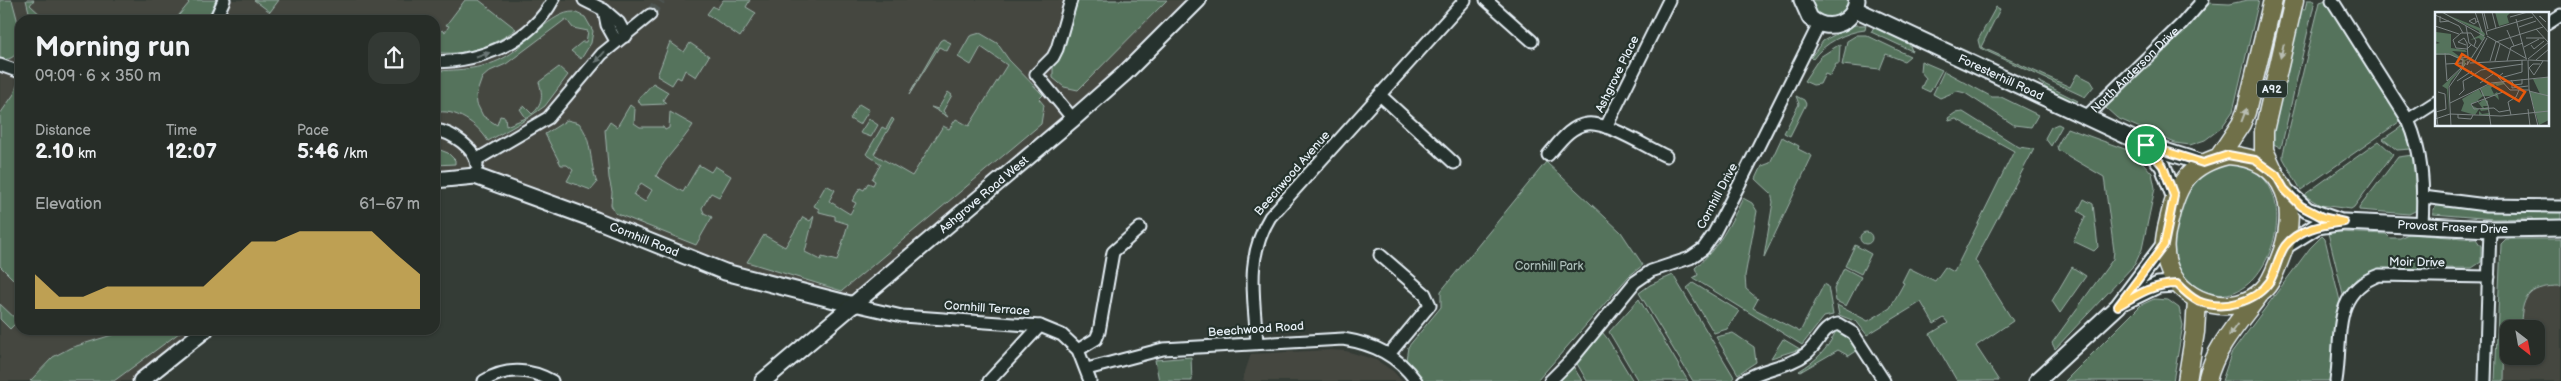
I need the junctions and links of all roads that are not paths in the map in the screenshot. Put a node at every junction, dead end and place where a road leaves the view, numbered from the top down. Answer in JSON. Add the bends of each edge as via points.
{"nodes":[{"id":1,"x":224,"y":0,"type":"edge"},
{"id":2,"x":553,"y":0,"type":"edge"},
{"id":3,"x":584,"y":0,"type":"edge"},
{"id":4,"x":1070,"y":0,"type":"edge"},
{"id":5,"x":1198,"y":0,"type":"edge"},
{"id":6,"x":1465,"y":0,"type":"edge"},
{"id":7,"x":1486,"y":0,"type":"edge"},
{"id":8,"x":1669,"y":0,"type":"edge"},
{"id":9,"x":1802,"y":0,"type":"edge"},
{"id":10,"x":2203,"y":0,"type":"edge"},
{"id":11,"x":2273,"y":0,"type":"edge"},
{"id":12,"x":2294,"y":0,"type":"edge"},
{"id":13,"x":2332,"y":0,"type":"edge"},
{"id":14,"x":1856,"y":4,"type":"edge"},
{"id":15,"x":217,"y":15,"type":"edge"},
{"id":16,"x":650,"y":15,"type":"tunnel mouth"},
{"id":17,"x":2561,"y":15,"type":"edge"},
{"id":18,"x":2548,"y":23,"type":"edge"},
{"id":19,"x":1819,"y":24,"type":"junction"},
{"id":20,"x":621,"y":38,"type":"junction"},
{"id":21,"x":1532,"y":41,"type":"dead end"},
{"id":22,"x":440,"y":62,"type":"edge"},
{"id":23,"x":0,"y":66,"type":"edge"},
{"id":24,"x":15,"y":70,"type":"edge"},
{"id":25,"x":1380,"y":95,"type":"junction"},
{"id":26,"x":2435,"y":103,"type":"edge"},
{"id":27,"x":2086,"y":117,"type":"junction"},
{"id":28,"x":1074,"y":119,"type":"junction"},
{"id":29,"x":2408,"y":120,"type":"junction"},
{"id":30,"x":1606,"y":127,"type":"junction"},
{"id":31,"x":440,"y":132,"type":"edge"},
{"id":32,"x":2146,"y":145,"type":"junction"},
{"id":33,"x":1548,"y":155,"type":"dead end"},
{"id":34,"x":1666,"y":156,"type":"dead end"},
{"id":35,"x":476,"y":160,"type":"junction"},
{"id":36,"x":2211,"y":160,"type":"junction"},
{"id":37,"x":1454,"y":162,"type":"dead end"},
{"id":38,"x":475,"y":176,"type":"junction"},
{"id":39,"x":440,"y":180,"type":"edge"},
{"id":40,"x":2280,"y":182,"type":"junction"},
{"id":41,"x":2174,"y":196,"type":"junction"},
{"id":42,"x":2423,"y":197,"type":"junction"},
{"id":43,"x":2561,"y":206,"type":"edge"},
{"id":44,"x":2344,"y":222,"type":"junction"},
{"id":45,"x":2422,"y":224,"type":"junction"},
{"id":46,"x":1140,"y":228,"type":"dead end"},
{"id":47,"x":2561,"y":228,"type":"edge"},
{"id":48,"x":2490,"y":229,"type":"junction"},
{"id":49,"x":2164,"y":245,"type":"junction"},
{"id":50,"x":2285,"y":246,"type":"junction"},
{"id":51,"x":1380,"y":255,"type":"dead end"},
{"id":52,"x":2489,"y":277,"type":"junction"},
{"id":53,"x":2177,"y":284,"type":"junction"},
{"id":54,"x":2262,"y":291,"type":"junction"},
{"id":55,"x":2197,"y":300,"type":"junction"},
{"id":56,"x":854,"y":305,"type":"junction"},
{"id":57,"x":2118,"y":306,"type":"junction"},
{"id":58,"x":1040,"y":326,"type":"junction"},
{"id":59,"x":199,"y":335,"type":"edge"},
{"id":60,"x":1257,"y":342,"type":"junction"},
{"id":61,"x":1078,"y":350,"type":"junction"},
{"id":62,"x":1390,"y":353,"type":"junction"},
{"id":63,"x":1087,"y":369,"type":"junction"},
{"id":64,"x":141,"y":381,"type":"edge"},
{"id":65,"x":484,"y":381,"type":"edge"},
{"id":66,"x":552,"y":381,"type":"edge"},
{"id":67,"x":763,"y":381,"type":"edge"},
{"id":68,"x":989,"y":381,"type":"edge"},
{"id":69,"x":1090,"y":381,"type":"edge"},
{"id":70,"x":1416,"y":381,"type":"edge"},
{"id":71,"x":1550,"y":381,"type":"edge"},
{"id":72,"x":1744,"y":381,"type":"edge"},
{"id":73,"x":1884,"y":381,"type":"edge"},
{"id":74,"x":2037,"y":381,"type":"edge"},
{"id":75,"x":2187,"y":381,"type":"edge"},
{"id":76,"x":2207,"y":381,"type":"edge"},
{"id":77,"x":2336,"y":381,"type":"edge"},
{"id":78,"x":2485,"y":381,"type":"edge"}],
"edges":[{"from":1,"to":15,"type":"street"},
{"from":22,"to":2,"type":"street","one_way":true,"via":[[468,60],[501,48],[533,24]]},
{"from":3,"to":20,"type":"street","via":[[604,10],[607,25]]},
{"from":4,"to":28,"type":"street","via":[[1057,49],[1036,74]]},
{"from":5,"to":28,"type":"street","name":"Ashgrove Road West"},
{"from":6,"to":25,"type":"street","name":"Beechwood Avenue"},
{"from":7,"to":21,"type":"street"},
{"from":8,"to":30,"type":"street","name":"Ashgrove Place"},
{"from":9,"to":19,"type":"street","via":[[1807,13]]},
{"from":10,"to":27,"type":"street","name":"North Anderson Drive"},
{"from":36,"to":11,"type":"main road","number":"A92","one_way":true,"via":[[2241,124],[2246,112]]},
{"from":12,"to":40,"type":"main road","number":"A92","one_way":true,"via":[[2264,130],[2266,156]]},
{"from":13,"to":29,"type":"street"},
{"from":14,"to":19,"type":"street","via":[[1851,16],[1836,25]]},
{"from":14,"to":27,"type":"street","name":"Foresterhill Road"},
{"from":16,"to":20,"type":"street"},
{"from":17,"to":18,"type":"street"},
{"from":19,"to":71,"type":"street","name":"Cornhill Drive","via":[[1703,249],[1690,258],[1642,276]]},
{"from":20,"to":35,"type":"street","one_way":true,"via":[[548,118]]},
{"from":23,"to":24,"type":"street"},
{"from":25,"to":37,"type":"street"},
{"from":25,"to":60,"type":"street","name":"Beechwood Avenue","via":[[1282,203],[1261,231],[1252,262]]},
{"from":26,"to":29,"type":"street"},
{"from":27,"to":32,"type":"street","name":"Foresterhill Road"},
{"from":28,"to":56,"type":"street","name":"Ashgrove Road West"},
{"from":29,"to":42,"type":"street","via":[[2418,150]]},
{"from":30,"to":33,"type":"street","via":[[1587,124],[1574,129]]},
{"from":30,"to":34,"type":"street","name":"Ashgrove Place"},
{"from":31,"to":35,"type":"street","via":[[461,142]]},
{"from":32,"to":36,"type":"street","name":"Foresterhill Road"},
{"from":32,"to":41,"type":"street","name":"Foresterhill Road","via":[[2163,166]]},
{"from":35,"to":38,"type":"street"},
{"from":36,"to":40,"type":"main road","via":[[2239,156],[2255,160]]},
{"from":36,"to":41,"type":"main road","number":"A92","via":[[2189,175]]},
{"from":38,"to":39,"type":"street","name":"Cornhill Road"},
{"from":38,"to":56,"type":"street","name":"Cornhill Road","via":[[725,272]]},
{"from":40,"to":44,"type":"street","name":"Provost Fraser Drive","via":[[2307,210]]},
{"from":40,"to":50,"type":"main road","number":"A92","via":[[2290,210]]},
{"from":41,"to":49,"type":"main road","number":"A92"},
{"from":42,"to":43,"type":"street","via":[[2486,205]]},
{"from":42,"to":45,"type":"street"},
{"from":44,"to":45,"type":"street","name":"Provost Fraser Drive"},
{"from":44,"to":50,"type":"street","name":"Provost Fraser Drive","via":[[2317,226]]},
{"from":45,"to":48,"type":"street","name":"Provost Fraser Drive"},
{"from":46,"to":61,"type":"street","via":[[1113,252],[1099,332],[1096,338]]},
{"from":47,"to":48,"type":"street","name":"Provost Fraser Drive"},
{"from":48,"to":52,"type":"street"},
{"from":49,"to":53,"type":"main road","number":"A92","via":[[2166,261]]},
{"from":49,"to":57,"type":"street"},
{"from":50,"to":54,"type":"main road","number":"A92","via":[[2271,279]]},
{"from":51,"to":62,"type":"street","via":[[1425,294],[1430,305]]},
{"from":52,"to":77,"type":"street","name":"Moir Drive","via":[[2379,275],[2365,280],[2354,289],[2343,312]]},
{"from":52,"to":78,"type":"street"},
{"from":53,"to":55,"type":"main road","number":"A92"},
{"from":53,"to":57,"type":"street","via":[[2158,285]]},
{"from":54,"to":55,"type":"main road","number":"A92","via":[[2233,305]]},
{"from":54,"to":76,"type":"main road","number":"A92","one_way":true,"via":[[2219,350]]},
{"from":55,"to":75,"type":"main road"},
{"from":56,"to":58,"type":"street","name":"Cornhill Terrace","via":[[902,316]]},
{"from":56,"to":67,"type":"street","name":"Ashgrove Road West"},
{"from":57,"to":74,"type":"street"},
{"from":58,"to":61,"type":"street","name":"Cornhill Terrace","via":[[1059,334]]},
{"from":58,"to":68,"type":"street"},
{"from":59,"to":64,"type":"street"},
{"from":60,"to":62,"type":"street","name":"Beechwood Road","via":[[1343,339]]},
{"from":60,"to":63,"type":"street","name":"Beechwood Road","via":[[1163,349]]},
{"from":61,"to":63,"type":"street","name":"Cornhill Terrace"},
{"from":62,"to":70,"type":"street","name":"Beechwood Road"},
{"from":63,"to":69,"type":"street","name":"Cornhill Terrace"},
{"from":65,"to":66,"type":"street","via":[[493,375],[519,370],[538,373]]},
{"from":72,"to":73,"type":"street","via":[[1766,368],[1788,364],[1807,353],[1825,330],[1838,324],[1853,333]]}]}
